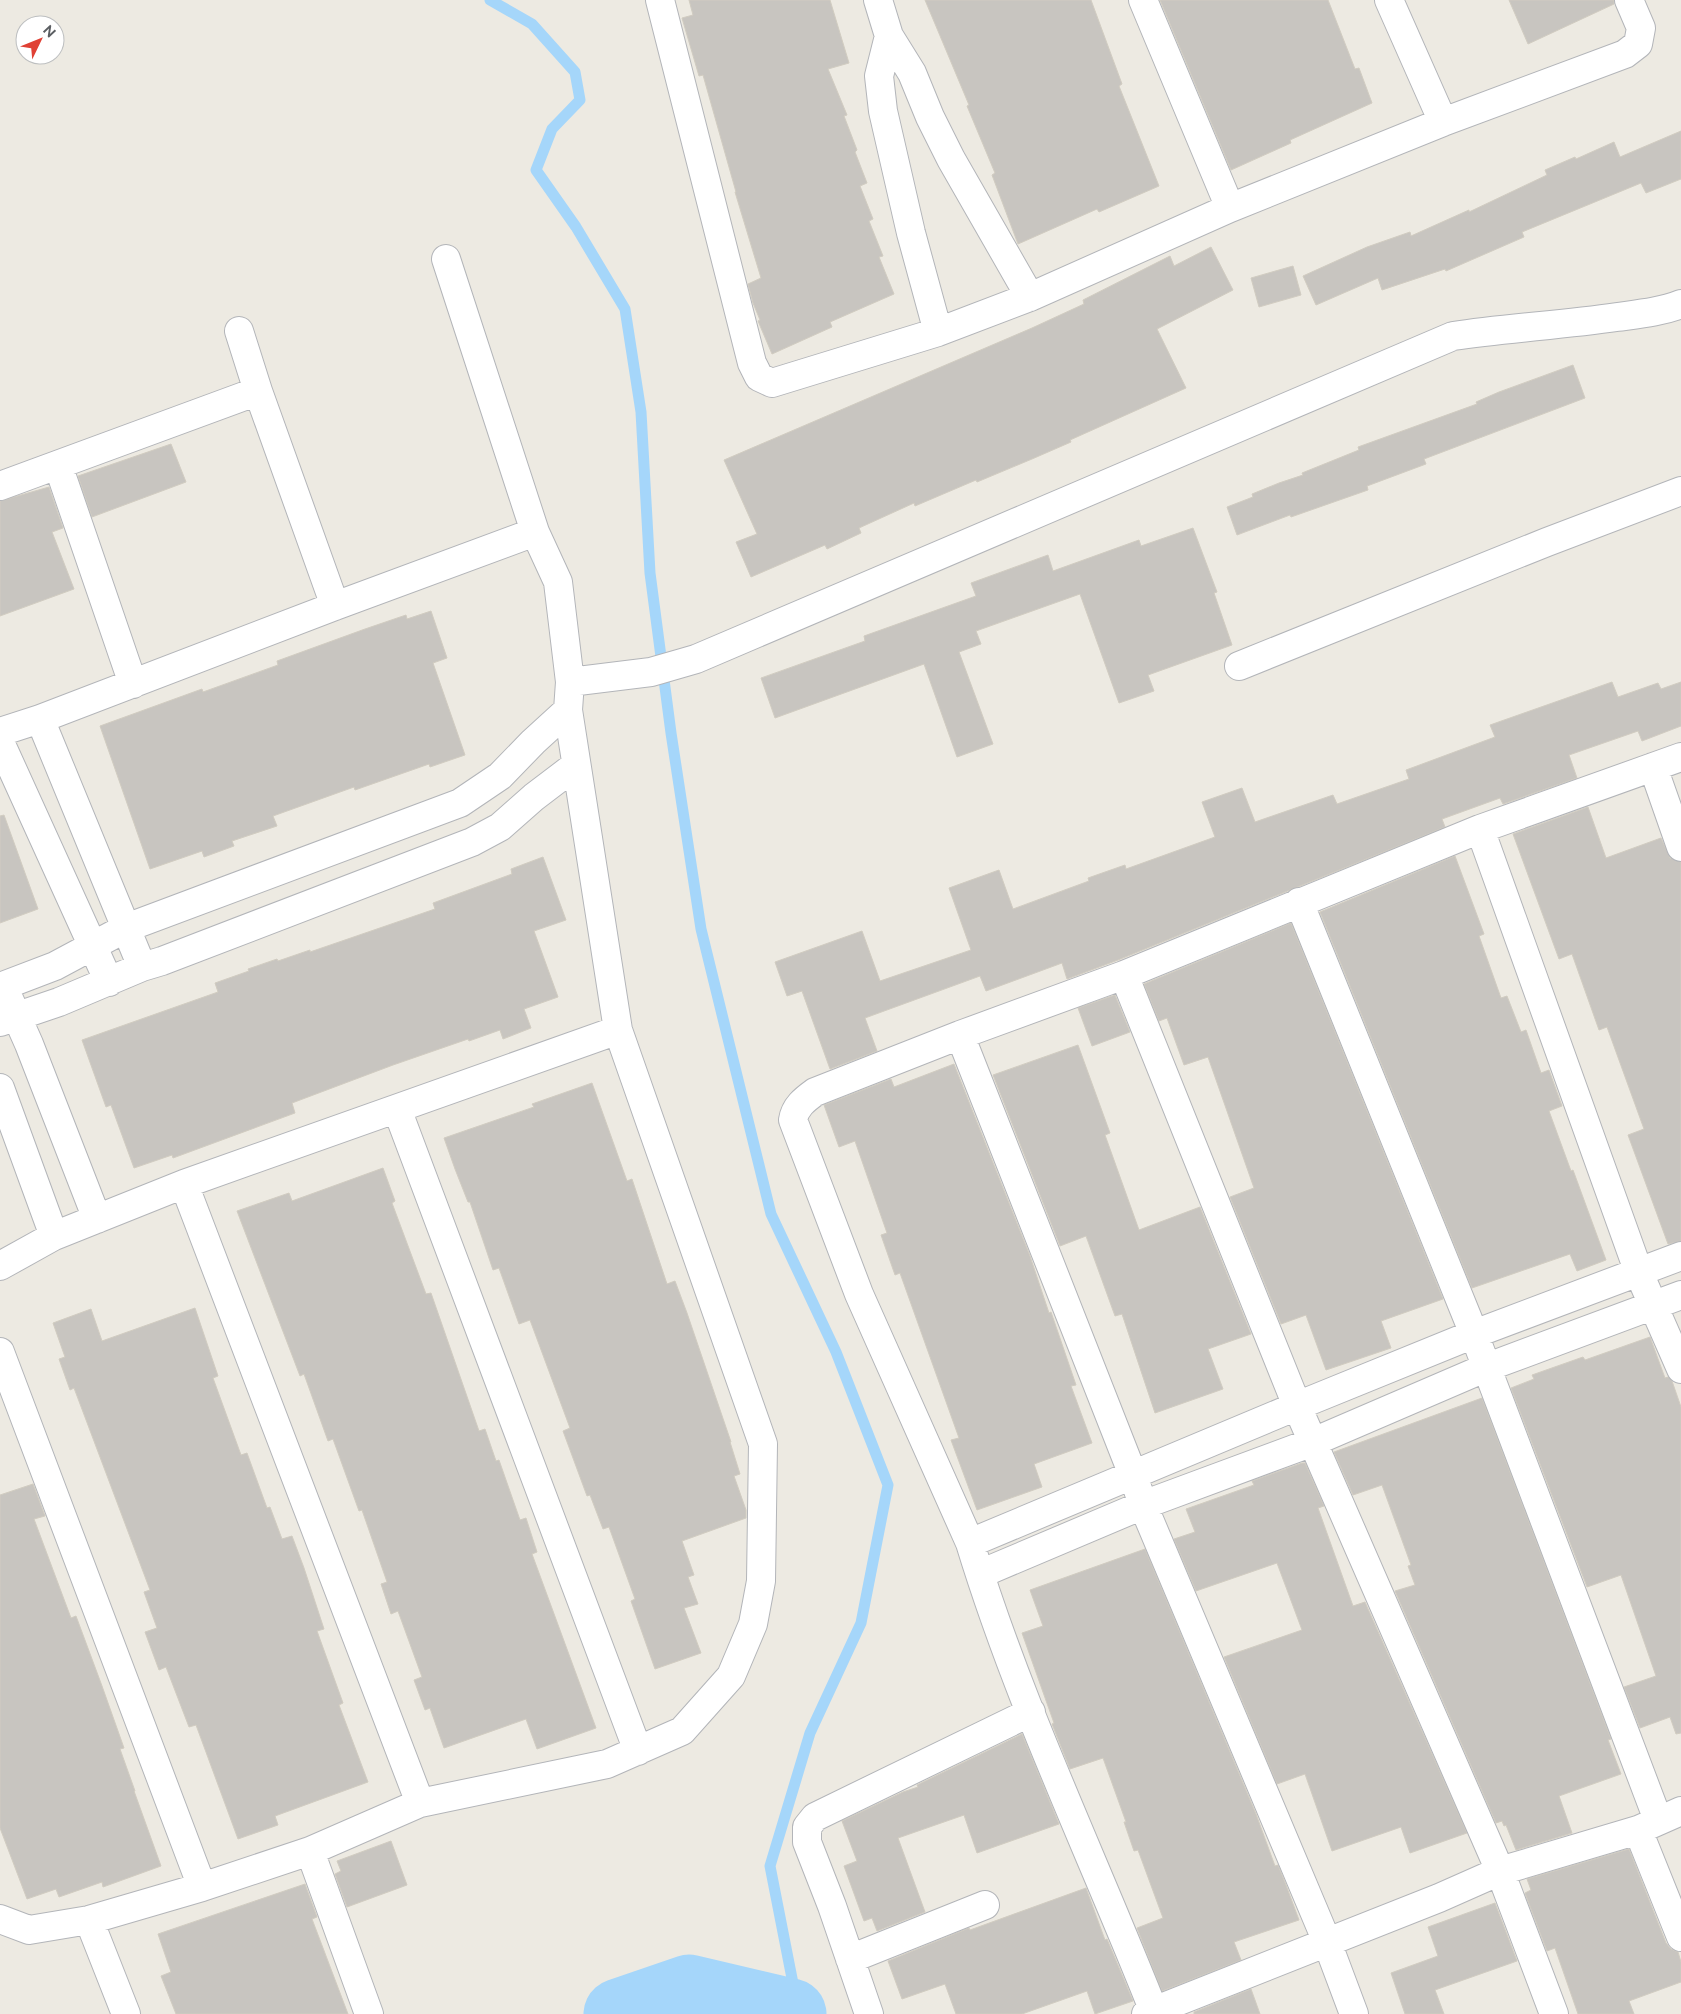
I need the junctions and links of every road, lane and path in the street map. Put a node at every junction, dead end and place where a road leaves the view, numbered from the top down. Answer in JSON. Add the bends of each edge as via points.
{"nodes":[{"id":1,"x":660,"y":0,"type":"edge"},
{"id":2,"x":878,"y":0,"type":"edge"},
{"id":3,"x":1142,"y":0,"type":"edge"},
{"id":4,"x":1389,"y":0,"type":"edge"},
{"id":5,"x":1629,"y":0,"type":"edge"},
{"id":6,"x":889,"y":36,"type":"junction"},
{"id":7,"x":1443,"y":122,"type":"junction"},
{"id":8,"x":1230,"y":208,"type":"junction"},
{"id":9,"x":446,"y":259,"type":"dead end"},
{"id":10,"x":1030,"y":297,"type":"junction"},
{"id":11,"x":1681,"y":304,"type":"edge"},
{"id":12,"x":238,"y":331,"type":"dead end"},
{"id":13,"x":938,"y":332,"type":"junction"},
{"id":14,"x":258,"y":391,"type":"junction"},
{"id":15,"x":58,"y":464,"type":"junction"},
{"id":16,"x":0,"y":486,"type":"edge"},
{"id":17,"x":1681,"y":492,"type":"edge"},
{"id":18,"x":535,"y":532,"type":"junction"},
{"id":19,"x":335,"y":606,"type":"junction"},
{"id":20,"x":1239,"y":666,"type":"dead end"},
{"id":21,"x":570,"y":682,"type":"junction"},
{"id":22,"x":133,"y":684,"type":"junction"},
{"id":23,"x":568,"y":710,"type":"junction"},
{"id":24,"x":40,"y":719,"type":"junction"},
{"id":25,"x":0,"y":732,"type":"edge"},
{"id":26,"x":0,"y":742,"type":"edge"},
{"id":27,"x":1681,"y":757,"type":"edge"},
{"id":28,"x":576,"y":765,"type":"junction"},
{"id":29,"x":1653,"y":767,"type":"junction"},
{"id":30,"x":1480,"y":829,"type":"junction"},
{"id":31,"x":1681,"y":847,"type":"edge"},
{"id":32,"x":1299,"y":902,"type":"junction"},
{"id":33,"x":126,"y":928,"type":"junction"},
{"id":34,"x":92,"y":946,"type":"junction"},
{"id":35,"x":142,"y":967,"type":"junction"},
{"id":36,"x":1124,"y":975,"type":"junction"},
{"id":37,"x":109,"y":982,"type":"junction"},
{"id":38,"x":1,"y":987,"type":"edge"},
{"id":39,"x":8,"y":1019,"type":"edge"},
{"id":40,"x":618,"y":1030,"type":"junction"},
{"id":41,"x":960,"y":1035,"type":"junction"},
{"id":42,"x":0,"y":1088,"type":"edge"},
{"id":43,"x":396,"y":1109,"type":"junction"},
{"id":44,"x":184,"y":1184,"type":"junction"},
{"id":45,"x":97,"y":1219,"type":"junction"},
{"id":46,"x":54,"y":1236,"type":"junction"},
{"id":47,"x":1681,"y":1256,"type":"edge"},
{"id":48,"x":0,"y":1266,"type":"edge"},
{"id":49,"x":1639,"y":1273,"type":"junction"},
{"id":50,"x":1681,"y":1295,"type":"edge"},
{"id":51,"x":1654,"y":1306,"type":"junction"},
{"id":52,"x":1474,"y":1334,"type":"junction"},
{"id":53,"x":0,"y":1352,"type":"edge"},
{"id":54,"x":1485,"y":1368,"type":"junction"},
{"id":55,"x":1681,"y":1369,"type":"edge"},
{"id":56,"x":1297,"y":1406,"type":"junction"},
{"id":57,"x":1313,"y":1442,"type":"junction"},
{"id":58,"x":1133,"y":1474,"type":"junction"},
{"id":59,"x":1143,"y":1505,"type":"junction"},
{"id":60,"x":970,"y":1543,"type":"junction"},
{"id":61,"x":980,"y":1574,"type":"junction"},
{"id":62,"x":1031,"y":1712,"type":"junction"},
{"id":63,"x":638,"y":1752,"type":"junction"},
{"id":64,"x":420,"y":1803,"type":"junction"},
{"id":65,"x":1659,"y":1820,"type":"edge"},
{"id":66,"x":310,"y":1851,"type":"junction"},
{"id":67,"x":1500,"y":1871,"type":"junction"},
{"id":68,"x":202,"y":1887,"type":"junction"},
{"id":69,"x":986,"y":1905,"type":"dead end"},
{"id":70,"x":0,"y":1919,"type":"edge"},
{"id":71,"x":89,"y":1920,"type":"junction"},
{"id":72,"x":1681,"y":1937,"type":"edge"},
{"id":73,"x":1327,"y":1942,"type":"junction"},
{"id":74,"x":850,"y":1959,"type":"junction"},
{"id":75,"x":1151,"y":2013,"type":"edge"},
{"id":76,"x":126,"y":2014,"type":"edge"},
{"id":77,"x":369,"y":2014,"type":"edge"},
{"id":78,"x":869,"y":2014,"type":"edge"},
{"id":79,"x":1354,"y":2014,"type":"edge"},
{"id":80,"x":1554,"y":2014,"type":"edge"}],
"edges":[{"from":1,"to":13,"type":"street","via":[[752,363],[759,377],[772,383]]},
{"from":2,"to":6,"type":"street"},
{"from":3,"to":8,"type":"street"},
{"from":4,"to":7,"type":"street"},
{"from":5,"to":7,"type":"street","via":[[1641,28],[1638,44],[1625,54]]},
{"from":6,"to":10,"type":"street","via":[[912,73],[951,159]]},
{"from":6,"to":13,"type":"street","via":[[879,76],[883,111]]},
{"from":7,"to":8,"type":"street"},
{"from":8,"to":10,"type":"street"},
{"from":9,"to":18,"type":"street"},
{"from":10,"to":13,"type":"street"},
{"from":11,"to":21,"type":"street","via":[[1667,310],[1453,336],[696,659],[651,672]]},
{"from":12,"to":14,"type":"street"},
{"from":14,"to":15,"type":"street"},
{"from":14,"to":19,"type":"street"},
{"from":15,"to":16,"type":"street"},
{"from":15,"to":22,"type":"street"},
{"from":17,"to":20,"type":"street","via":[[1547,542]]},
{"from":18,"to":19,"type":"street"},
{"from":18,"to":21,"type":"street","via":[[558,582]]},
{"from":19,"to":22,"type":"street"},
{"from":21,"to":23,"type":"street"},
{"from":22,"to":24,"type":"street"},
{"from":23,"to":28,"type":"street"},
{"from":23,"to":33,"type":"street","via":[[500,776],[460,803]]},
{"from":24,"to":25,"type":"street"},
{"from":24,"to":33,"type":"street"},
{"from":26,"to":34,"type":"street"},
{"from":27,"to":29,"type":"street"},
{"from":28,"to":35,"type":"street","via":[[500,827],[472,842]]},
{"from":28,"to":40,"type":"street"},
{"from":29,"to":30,"type":"street"},
{"from":29,"to":31,"type":"street"},
{"from":30,"to":32,"type":"street"},
{"from":30,"to":49,"type":"street"},
{"from":32,"to":36,"type":"street"},
{"from":32,"to":52,"type":"street"},
{"from":33,"to":34,"type":"street"},
{"from":33,"to":35,"type":"street"},
{"from":34,"to":37,"type":"street"},
{"from":34,"to":38,"type":"street","via":[[55,966]]},
{"from":35,"to":37,"type":"street"},
{"from":36,"to":41,"type":"street"},
{"from":36,"to":56,"type":"street"},
{"from":37,"to":39,"type":"street"},
{"from":38,"to":39,"type":"street"},
{"from":39,"to":45,"type":"street","via":[[30,1044]]},
{"from":40,"to":43,"type":"street"},
{"from":40,"to":63,"type":"street","via":[[763,1444],[760,1581],[754,1624],[731,1676],[682,1731]]},
{"from":41,"to":58,"type":"street"},
{"from":41,"to":60,"type":"street","via":[[814,1092],[800,1103],[793,1120],[859,1294]]},
{"from":42,"to":46,"type":"street"},
{"from":43,"to":44,"type":"street"},
{"from":43,"to":63,"type":"street"},
{"from":44,"to":45,"type":"street"},
{"from":44,"to":64,"type":"street"},
{"from":45,"to":46,"type":"street"},
{"from":46,"to":48,"type":"street"},
{"from":47,"to":49,"type":"street"},
{"from":49,"to":51,"type":"street"},
{"from":49,"to":52,"type":"street"},
{"from":50,"to":51,"type":"street"},
{"from":51,"to":54,"type":"street"},
{"from":51,"to":55,"type":"street"},
{"from":52,"to":54,"type":"street"},
{"from":52,"to":56,"type":"street"},
{"from":53,"to":68,"type":"street"},
{"from":54,"to":57,"type":"street"},
{"from":54,"to":65,"type":"street"},
{"from":56,"to":57,"type":"street"},
{"from":56,"to":58,"type":"street"},
{"from":57,"to":59,"type":"street"},
{"from":57,"to":67,"type":"street"},
{"from":58,"to":59,"type":"street"},
{"from":58,"to":60,"type":"street"},
{"from":59,"to":61,"type":"street"},
{"from":59,"to":73,"type":"street"},
{"from":60,"to":61,"type":"street"},
{"from":61,"to":62,"type":"street"},
{"from":62,"to":74,"type":"street","via":[[815,1817],[806,1827],[806,1842]]},
{"from":62,"to":75,"type":"street"},
{"from":63,"to":64,"type":"street","via":[[607,1764]]},
{"from":64,"to":66,"type":"street"},
{"from":65,"to":67,"type":"street"},
{"from":65,"to":72,"type":"street"},
{"from":66,"to":68,"type":"street"},
{"from":66,"to":77,"type":"street"},
{"from":67,"to":73,"type":"street"},
{"from":67,"to":80,"type":"street"},
{"from":68,"to":71,"type":"street"},
{"from":69,"to":74,"type":"street"},
{"from":70,"to":71,"type":"street","via":[[28,1930]]},
{"from":71,"to":76,"type":"street"},
{"from":73,"to":75,"type":"street"},
{"from":73,"to":79,"type":"street"},
{"from":74,"to":78,"type":"street"}]}
